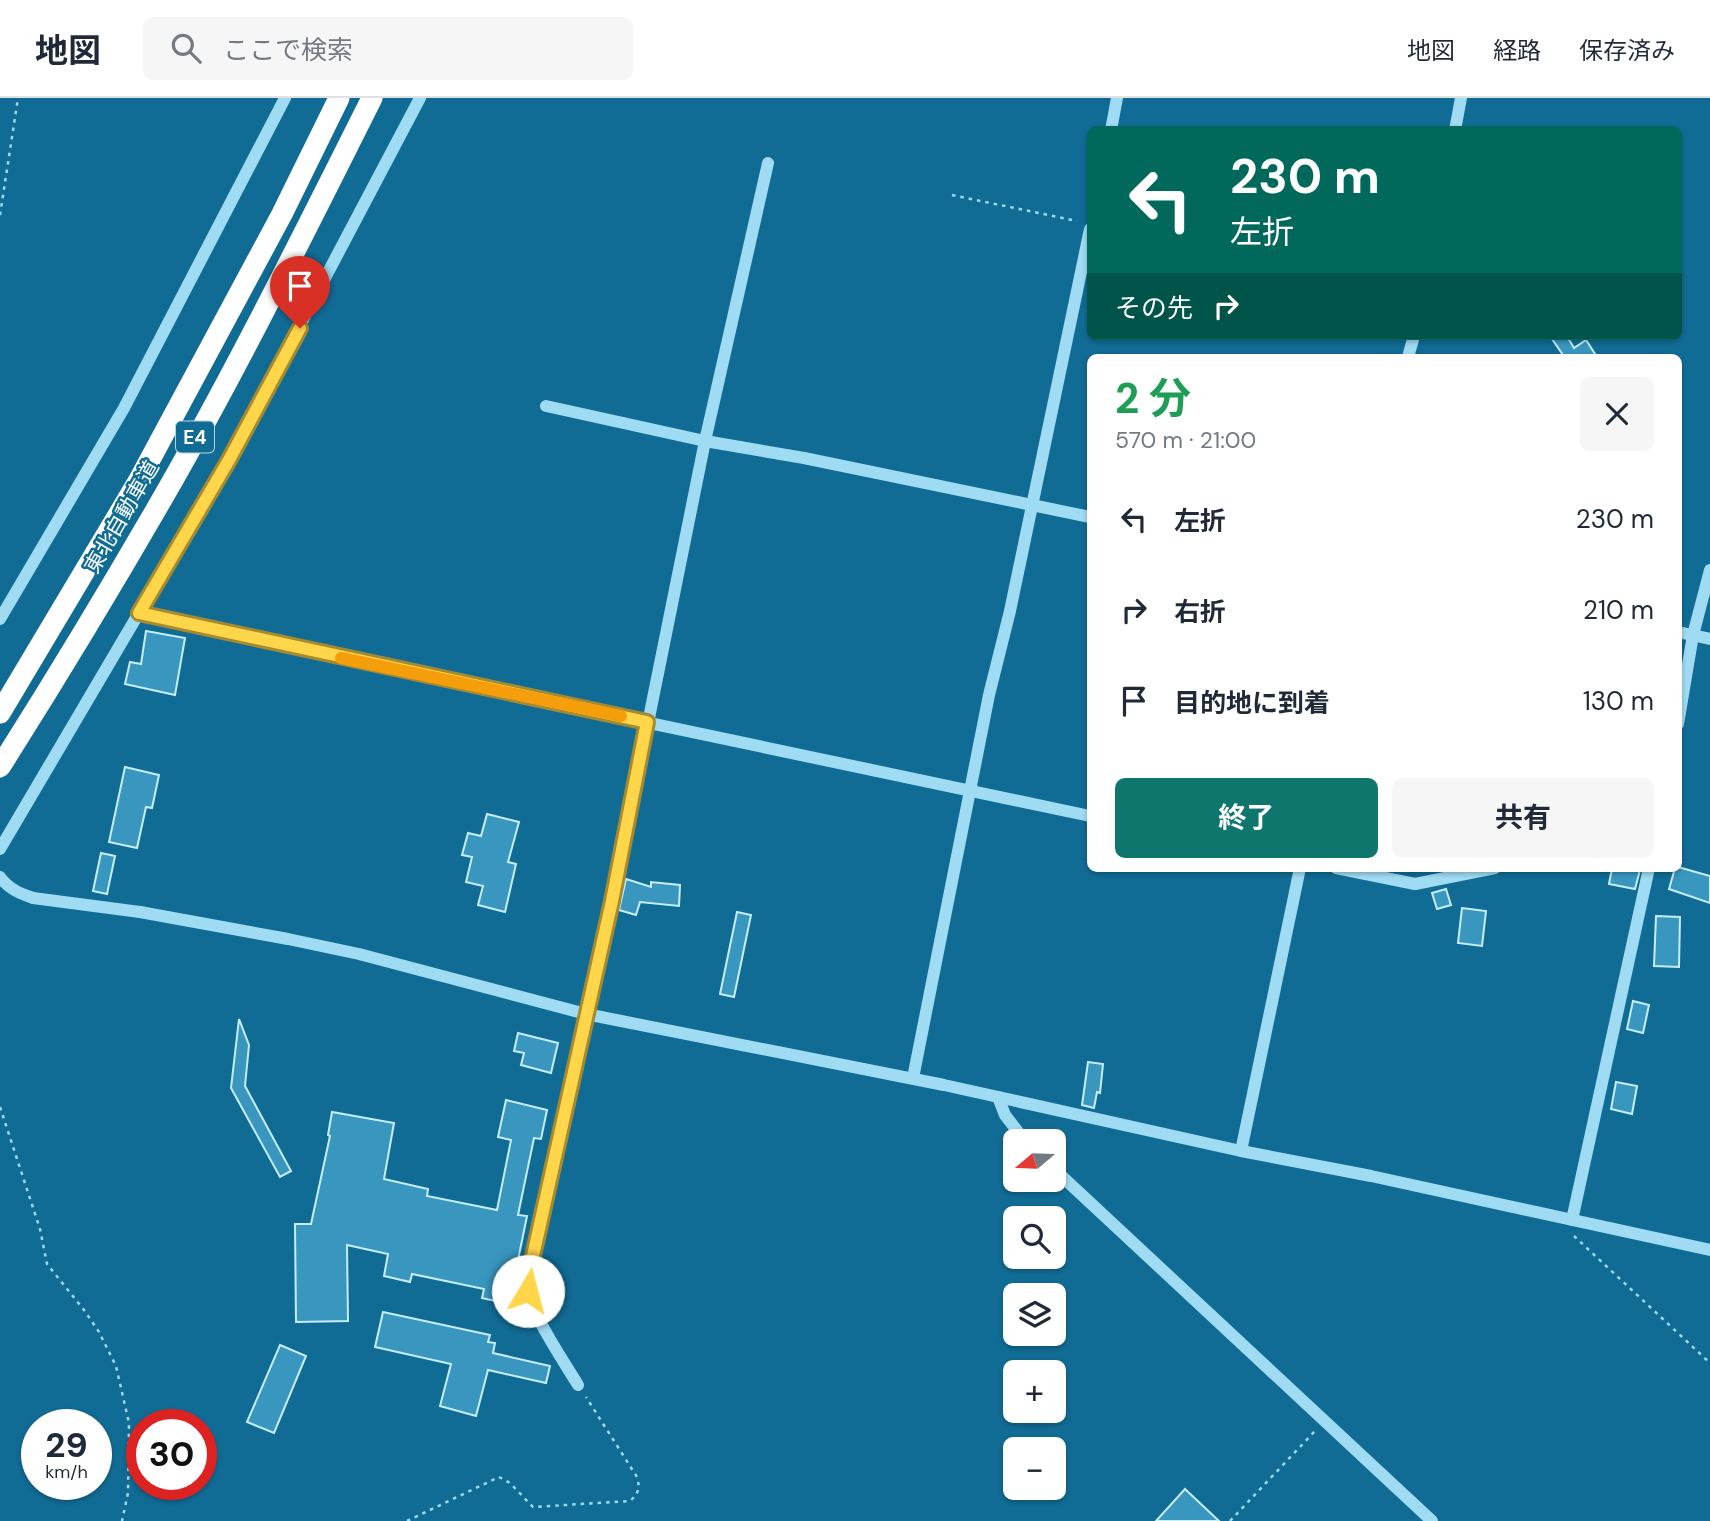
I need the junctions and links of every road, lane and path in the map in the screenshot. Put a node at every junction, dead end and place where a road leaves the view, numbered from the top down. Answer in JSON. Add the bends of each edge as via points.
{"nodes":[{"id":1,"x":18,"y":98,"type":"edge"},
{"id":2,"x":285,"y":98,"type":"edge"},
{"id":3,"x":340,"y":98,"type":"edge"},
{"id":4,"x":372,"y":98,"type":"edge"},
{"id":5,"x":420,"y":98,"type":"edge"},
{"id":6,"x":1117,"y":98,"type":"edge"},
{"id":7,"x":1461,"y":98,"type":"edge"},
{"id":8,"x":1112,"y":126,"type":"edge"},
{"id":9,"x":1456,"y":126,"type":"edge"},
{"id":10,"x":768,"y":163,"type":"dead end"},
{"id":11,"x":952,"y":195,"type":"dead end"},
{"id":12,"x":0,"y":215,"type":"edge"},
{"id":13,"x":1078,"y":221,"type":"dead end"},
{"id":14,"x":1087,"y":243,"type":"edge"},
{"id":15,"x":545,"y":406,"type":"dead end"},
{"id":16,"x":705,"y":441,"type":"junction"},
{"id":17,"x":1032,"y":507,"type":"junction"},
{"id":18,"x":1087,"y":516,"type":"edge"},
{"id":19,"x":1710,"y":570,"type":"edge"},
{"id":20,"x":139,"y":613,"type":"junction"},
{"id":21,"x":0,"y":619,"type":"edge"},
{"id":22,"x":1682,"y":633,"type":"edge"},
{"id":23,"x":1693,"y":635,"type":"junction"},
{"id":24,"x":1710,"y":639,"type":"edge"},
{"id":25,"x":1682,"y":700,"type":"edge"},
{"id":26,"x":0,"y":713,"type":"edge"},
{"id":27,"x":647,"y":722,"type":"junction"},
{"id":28,"x":0,"y":767,"type":"edge"},
{"id":29,"x":970,"y":790,"type":"junction"},
{"id":30,"x":1087,"y":815,"type":"edge"},
{"id":31,"x":0,"y":849,"type":"edge"},
{"id":32,"x":1299,"y":872,"type":"edge"},
{"id":33,"x":1356,"y":872,"type":"edge"},
{"id":34,"x":1475,"y":872,"type":"edge"},
{"id":35,"x":1648,"y":872,"type":"edge"},
{"id":36,"x":0,"y":877,"type":"edge"},
{"id":37,"x":586,"y":1014,"type":"junction"},
{"id":38,"x":913,"y":1078,"type":"junction"},
{"id":39,"x":998,"y":1097,"type":"junction"},
{"id":40,"x":0,"y":1107,"type":"edge"},
{"id":41,"x":1016,"y":1129,"type":"edge"},
{"id":42,"x":1241,"y":1151,"type":"junction"},
{"id":43,"x":1066,"y":1180,"type":"edge"},
{"id":44,"x":1572,"y":1220,"type":"junction"},
{"id":45,"x":1710,"y":1250,"type":"edge"},
{"id":46,"x":1710,"y":1363,"type":"edge"},
{"id":47,"x":578,"y":1385,"type":"joint"},
{"id":48,"x":1324,"y":1422,"type":"junction"},
{"id":49,"x":122,"y":1521,"type":"edge"},
{"id":50,"x":407,"y":1521,"type":"edge"},
{"id":51,"x":1230,"y":1521,"type":"edge"},
{"id":52,"x":1432,"y":1521,"type":"edge"}],
"edges":[{"from":1,"to":12,"type":"path"},
{"from":2,"to":21,"type":"street","via":[[124,408]]},
{"from":3,"to":26,"type":"highway","name":"東北自動車道","number":"E4","via":[[139,480]]},
{"from":4,"to":28,"type":"highway","name":"東北自動車道","number":"E4","via":[[166,491]]},
{"from":5,"to":20,"type":"street","via":[[229,460]]},
{"from":6,"to":8,"type":"street"},
{"from":7,"to":9,"type":"street"},
{"from":10,"to":16,"type":"street"},
{"from":11,"to":13,"type":"path"},
{"from":14,"to":17,"type":"street"},
{"from":15,"to":16,"type":"street"},
{"from":16,"to":17,"type":"street"},
{"from":16,"to":27,"type":"street"},
{"from":17,"to":18,"type":"street"},
{"from":17,"to":29,"type":"street"},
{"from":19,"to":23,"type":"street"},
{"from":20,"to":27,"type":"street"},
{"from":20,"to":31,"type":"street"},
{"from":22,"to":23,"type":"street"},
{"from":23,"to":24,"type":"street"},
{"from":23,"to":25,"type":"street"},
{"from":27,"to":29,"type":"street"},
{"from":27,"to":37,"type":"street"},
{"from":29,"to":30,"type":"street"},
{"from":29,"to":38,"type":"street"},
{"from":32,"to":42,"type":"street"},
{"from":33,"to":34,"type":"street","via":[[1415,884]]},
{"from":35,"to":44,"type":"street"},
{"from":36,"to":37,"type":"street","via":[[7,886],[33,898],[288,939]]},
{"from":37,"to":38,"type":"street"},
{"from":37,"to":47,"type":"street","via":[[527,1283],[533,1306]]},
{"from":38,"to":39,"type":"street"},
{"from":39,"to":41,"type":"street"},
{"from":39,"to":42,"type":"street"},
{"from":40,"to":49,"type":"path","via":[[47,1264],[99,1332],[120,1378],[129,1423],[128,1493]]},
{"from":42,"to":44,"type":"street"},
{"from":43,"to":48,"type":"street"},
{"from":44,"to":45,"type":"street"},
{"from":44,"to":46,"type":"path","via":[[1576,1238]]},
{"from":47,"to":50,"type":"path","via":[[637,1477],[640,1487],[630,1501],[533,1507],[499,1478]]},
{"from":48,"to":51,"type":"path"},
{"from":48,"to":52,"type":"street"}]}
